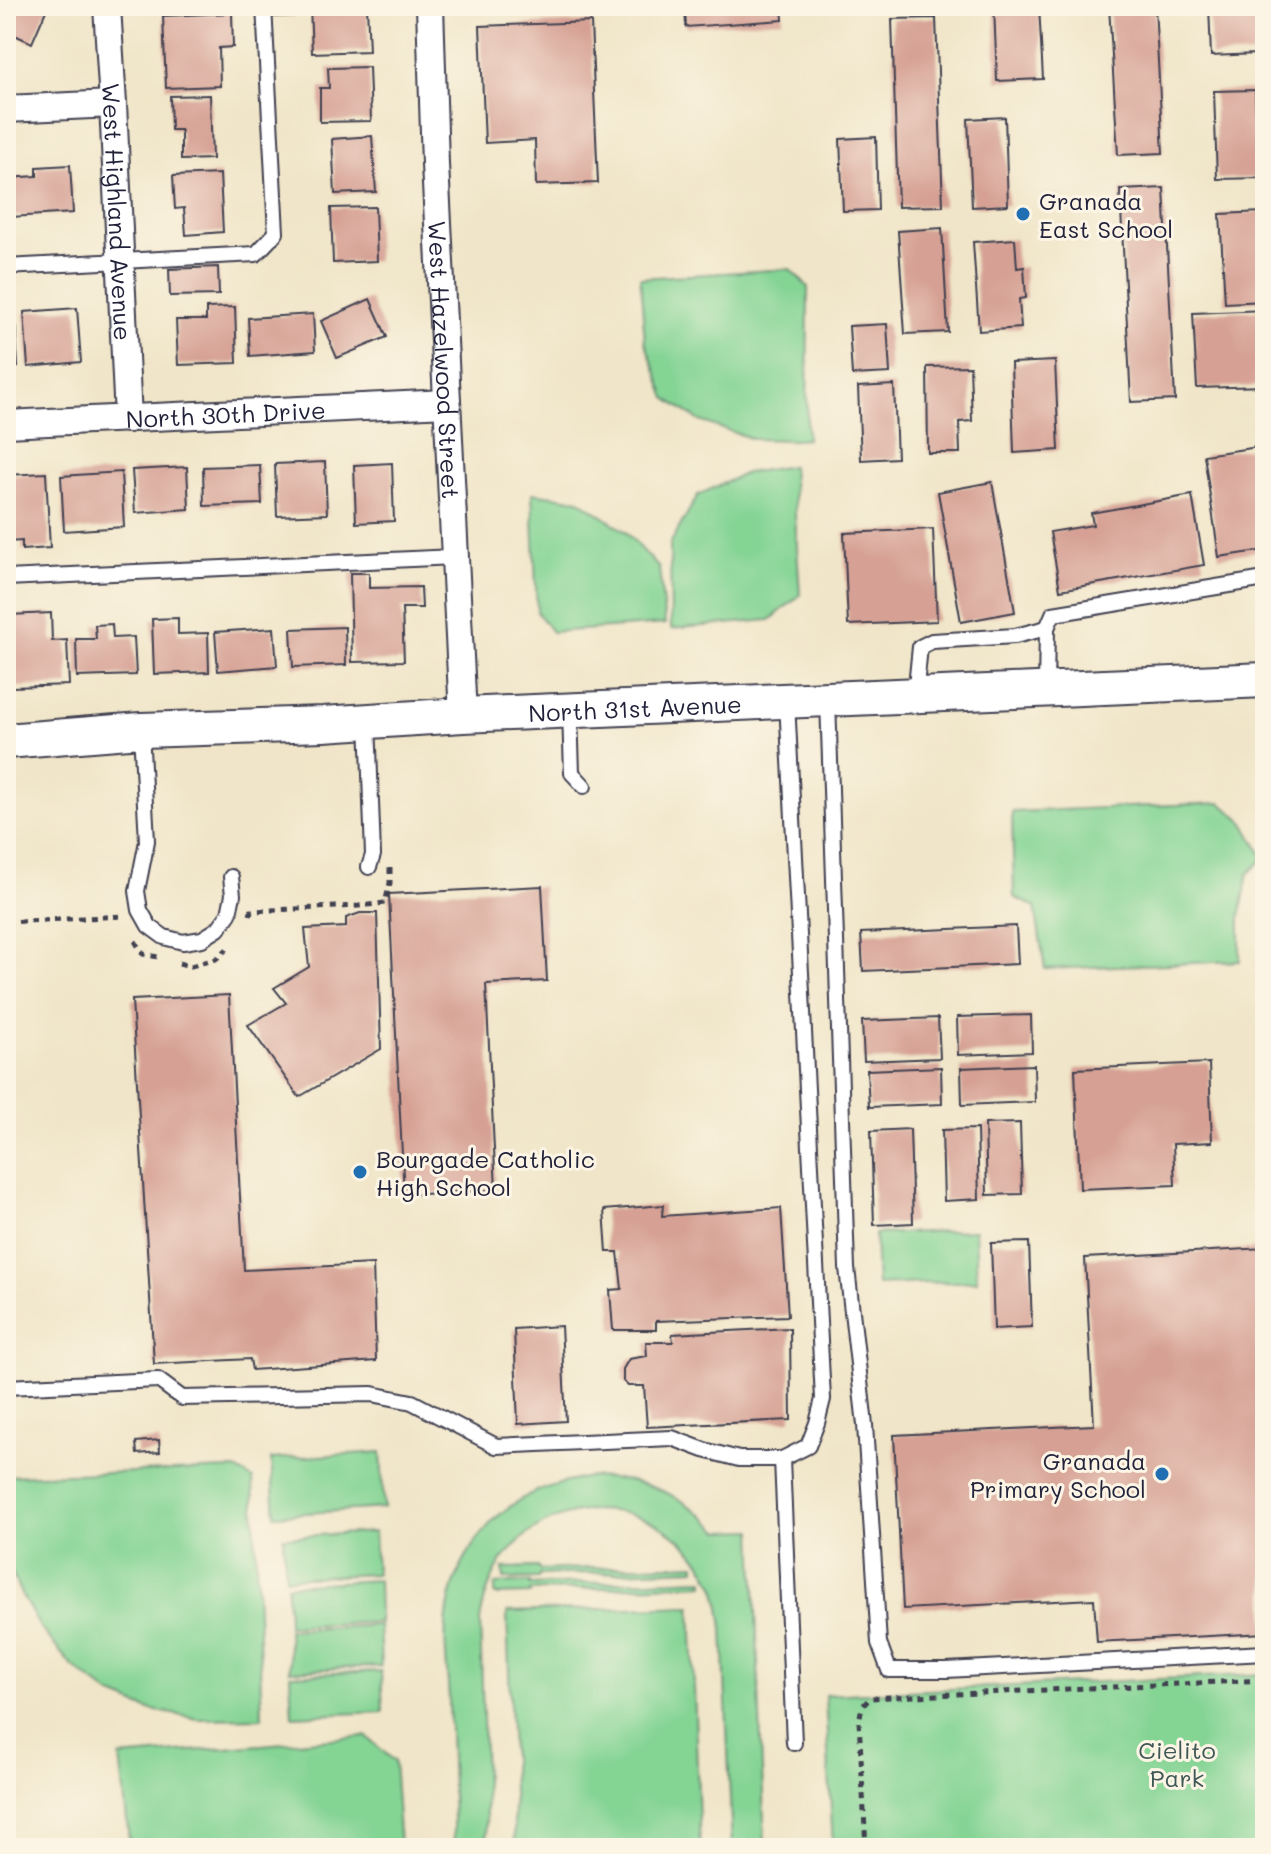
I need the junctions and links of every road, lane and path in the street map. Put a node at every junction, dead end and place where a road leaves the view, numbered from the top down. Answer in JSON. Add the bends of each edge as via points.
{"nodes":[{"id":1,"x":107,"y":6,"type":"edge"},
{"id":2,"x":264,"y":6,"type":"edge"},
{"id":3,"x":430,"y":6,"type":"edge"},
{"id":4,"x":113,"y":104,"type":"junction"},
{"id":5,"x":6,"y":109,"type":"edge"},
{"id":6,"x":121,"y":261,"type":"junction"},
{"id":7,"x":6,"y":267,"type":"edge"},
{"id":8,"x":447,"y":403,"type":"junction"},
{"id":9,"x":128,"y":419,"type":"junction"},
{"id":10,"x":6,"y":424,"type":"edge"},
{"id":11,"x":455,"y":557,"type":"junction"},
{"id":12,"x":6,"y":578,"type":"edge"},
{"id":13,"x":1265,"y":579,"type":"edge"},
{"id":14,"x":1047,"y":628,"type":"junction"},
{"id":15,"x":1265,"y":680,"type":"edge"},
{"id":16,"x":1046,"y":690,"type":"junction"},
{"id":17,"x":915,"y":696,"type":"junction"},
{"id":18,"x":828,"y":700,"type":"junction"},
{"id":19,"x":787,"y":702,"type":"junction"},
{"id":20,"x":570,"y":711,"type":"junction"},
{"id":21,"x":463,"y":715,"type":"junction"},
{"id":22,"x":368,"y":721,"type":"junction"},
{"id":23,"x":141,"y":730,"type":"junction"},
{"id":24,"x":6,"y":741,"type":"edge"},
{"id":25,"x":584,"y":786,"type":"dead end"},
{"id":26,"x":390,"y":855,"type":"dead end"},
{"id":27,"x":369,"y":867,"type":"dead end"},
{"id":28,"x":231,"y":877,"type":"dead end"},
{"id":29,"x":124,"y":905,"type":"dead end"},
{"id":30,"x":125,"y":916,"type":"junction"},
{"id":31,"x":248,"y":921,"type":"dead end"},
{"id":32,"x":6,"y":922,"type":"edge"},
{"id":33,"x":126,"y":925,"type":"dead end"},
{"id":34,"x":131,"y":935,"type":"dead end"},
{"id":35,"x":235,"y":941,"type":"dead end"},
{"id":36,"x":6,"y":1387,"type":"edge"},
{"id":37,"x":782,"y":1459,"type":"junction"},
{"id":38,"x":1265,"y":1653,"type":"edge"},
{"id":39,"x":1265,"y":1680,"type":"edge"},
{"id":40,"x":794,"y":1743,"type":"dead end"},
{"id":41,"x":866,"y":1848,"type":"edge"}],
"edges":[{"from":1,"to":4,"type":"street","name":"West Highland Avenue"},
{"from":2,"to":6,"type":"lane","via":[[276,233],[256,254]]},
{"from":3,"to":8,"type":"street","name":"West Hazelwood Street"},
{"from":4,"to":5,"type":"street"},
{"from":4,"to":6,"type":"street","name":"West Highland Avenue"},
{"from":6,"to":7,"type":"lane"},
{"from":6,"to":9,"type":"street","name":"West Highland Avenue"},
{"from":8,"to":9,"type":"street","name":"North 30th Drive"},
{"from":8,"to":11,"type":"street","name":"West Hazelwood Street"},
{"from":9,"to":10,"type":"street","name":"North 30th Drive"},
{"from":11,"to":12,"type":"lane"},
{"from":11,"to":21,"type":"street","name":"West Hazelwood Street"},
{"from":13,"to":14,"type":"lane","via":[[1053,614]]},
{"from":14,"to":16,"type":"lane"},
{"from":14,"to":17,"type":"lane","via":[[1015,636],[932,641],[920,647]]},
{"from":15,"to":16,"type":"street","name":"North 31st Avenue"},
{"from":16,"to":17,"type":"street","name":"North 31st Avenue"},
{"from":17,"to":18,"type":"street","name":"North 31st Avenue"},
{"from":18,"to":19,"type":"street","name":"North 31st Avenue"},
{"from":18,"to":38,"type":"lane","via":[[847,1268],[865,1425],[879,1643],[889,1670]]},
{"from":19,"to":20,"type":"street","name":"North 31st Avenue"},
{"from":19,"to":37,"type":"lane","via":[[823,1399],[808,1446]]},
{"from":20,"to":21,"type":"street","name":"North 31st Avenue"},
{"from":20,"to":25,"type":"lane","via":[[572,773]]},
{"from":21,"to":22,"type":"street","name":"North 31st Avenue"},
{"from":22,"to":23,"type":"street","name":"North 31st Avenue"},
{"from":22,"to":27,"type":"lane","via":[[373,855]]},
{"from":23,"to":24,"type":"street","name":"North 31st Avenue"},
{"from":23,"to":28,"type":"lane","via":[[147,841],[137,891],[149,926],[183,942],[202,939],[229,914]]},
{"from":26,"to":31,"type":"path","via":[[385,903],[251,911]]},
{"from":29,"to":30,"type":"path"},
{"from":30,"to":32,"type":"path"},
{"from":30,"to":33,"type":"path"},
{"from":34,"to":35,"type":"path","via":[[143,954],[191,966],[216,959]]},
{"from":36,"to":37,"type":"lane","via":[[158,1380],[182,1398],[372,1394],[412,1402],[496,1446],[672,1438],[739,1459]]},
{"from":37,"to":40,"type":"lane"},
{"from":39,"to":41,"type":"path","via":[[870,1698],[859,1721]]}]}
